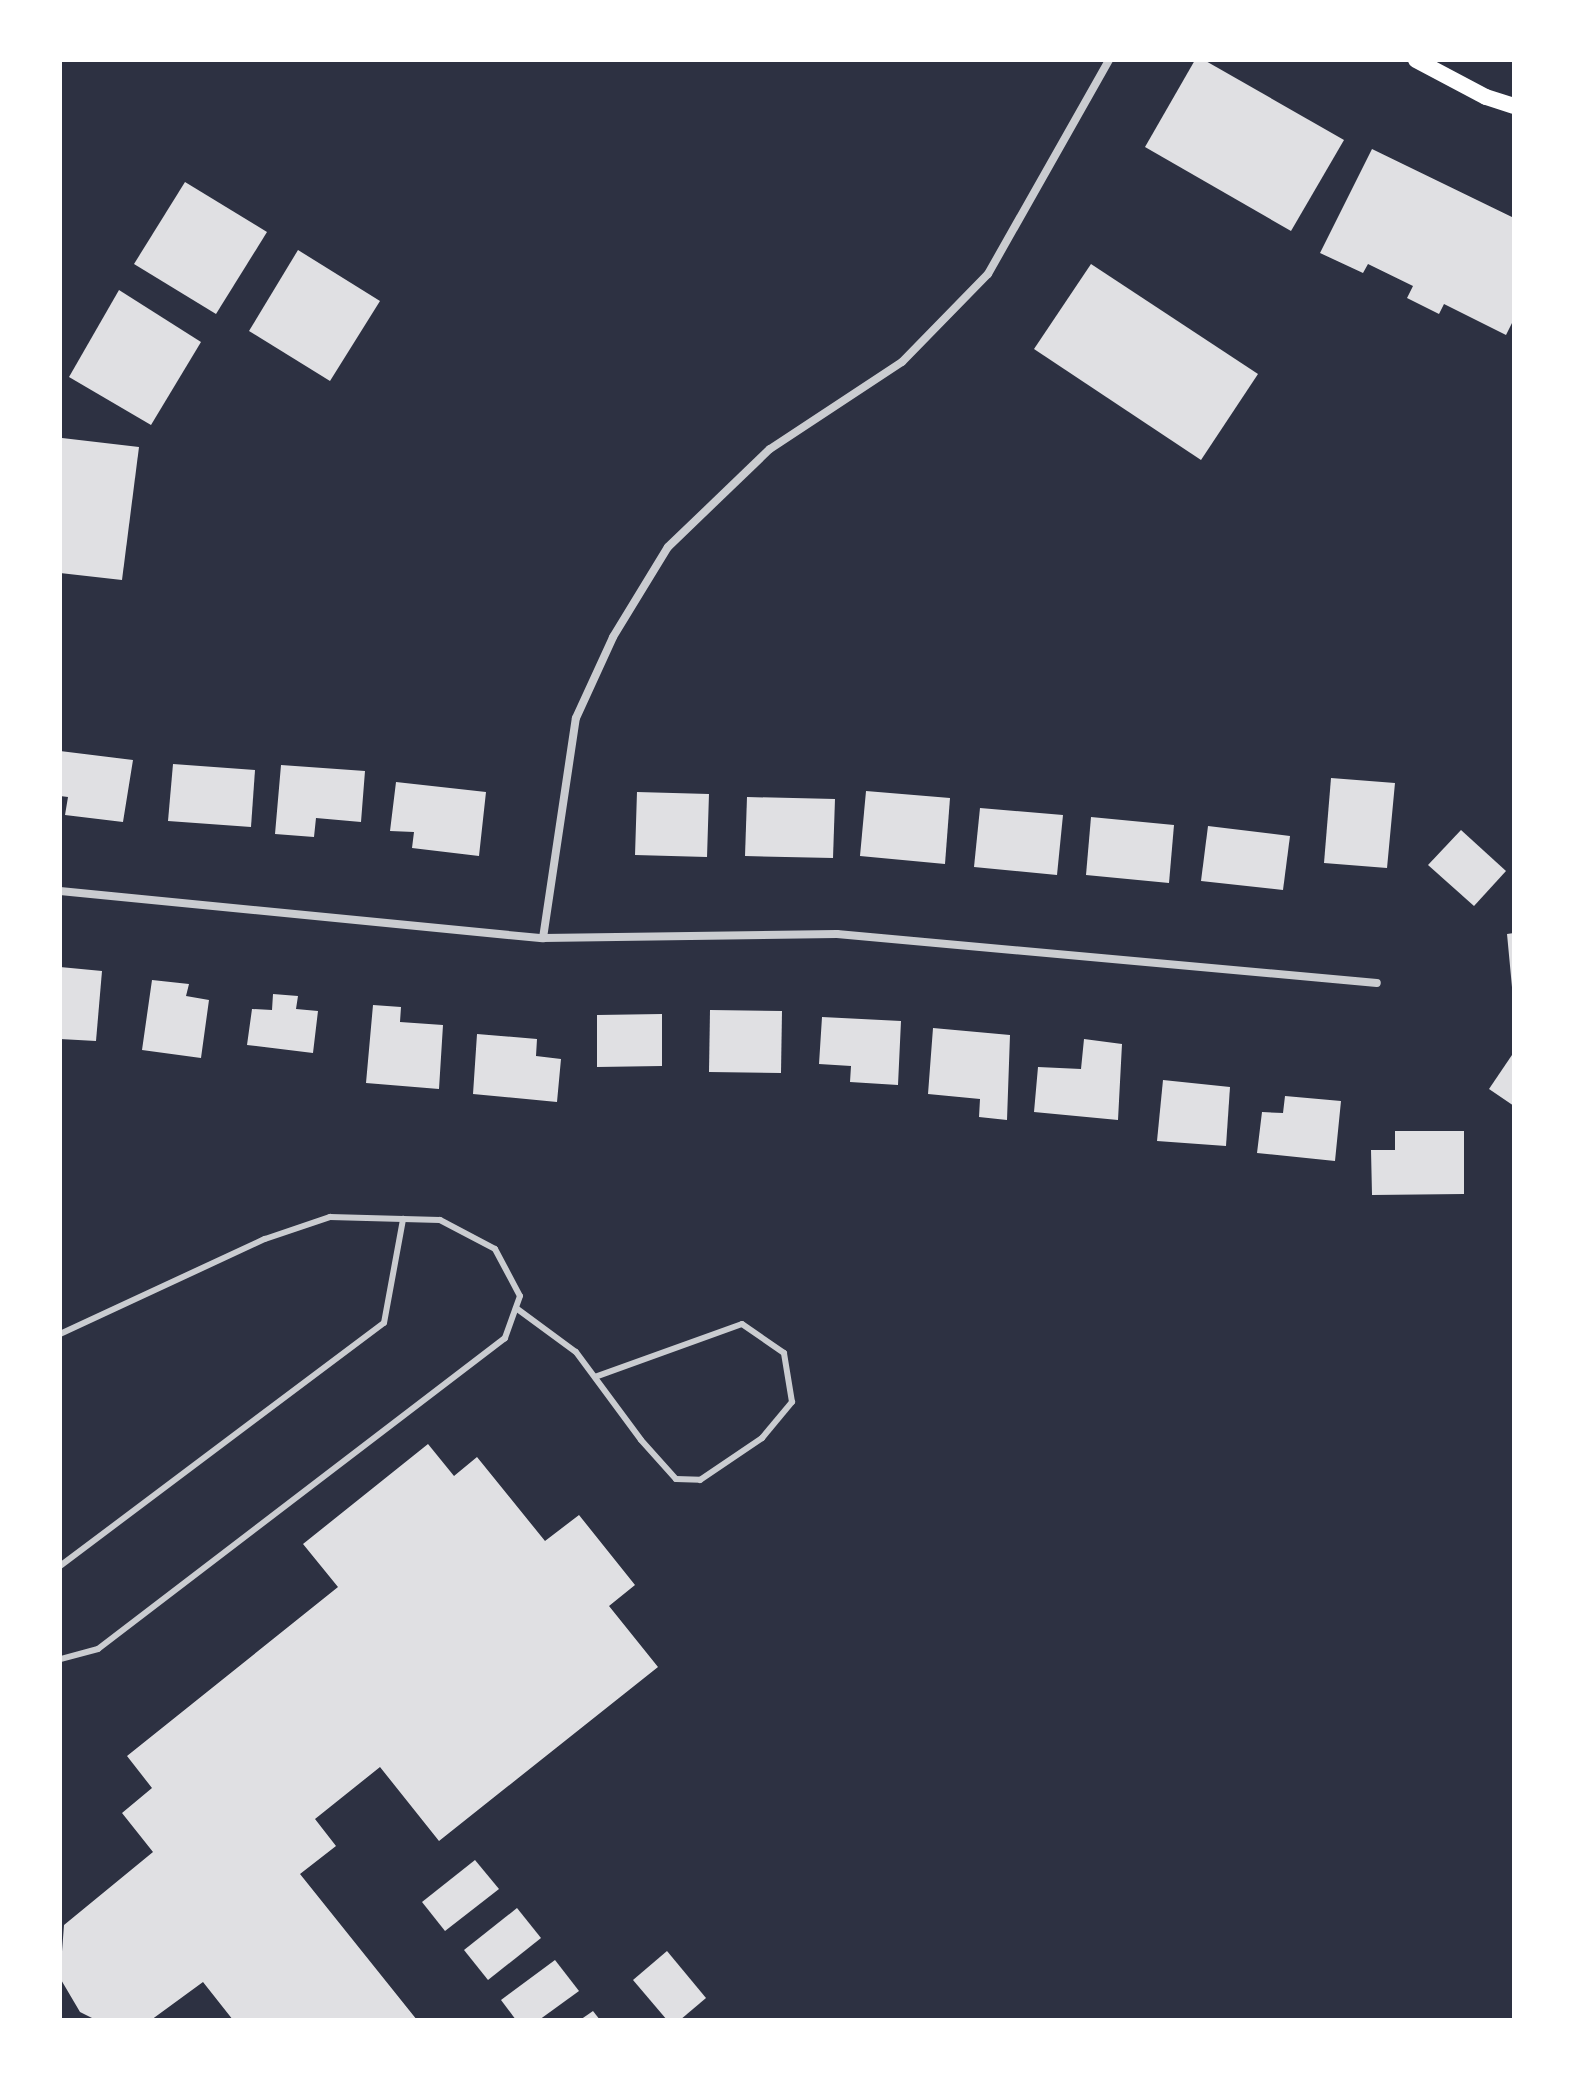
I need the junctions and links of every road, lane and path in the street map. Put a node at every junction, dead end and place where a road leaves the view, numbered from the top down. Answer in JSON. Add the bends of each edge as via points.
{"nodes":[{"id":1,"x":1109,"y":60,"type":"edge"},
{"id":2,"x":1416,"y":60,"type":"edge"},
{"id":3,"x":1514,"y":106,"type":"edge"},
{"id":4,"x":60,"y":891,"type":"edge"},
{"id":5,"x":543,"y":938,"type":"junction"},
{"id":6,"x":1377,"y":983,"type":"dead end"},
{"id":7,"x":403,"y":1219,"type":"junction"},
{"id":8,"x":516,"y":1308,"type":"junction"},
{"id":9,"x":60,"y":1334,"type":"edge"},
{"id":10,"x":595,"y":1377,"type":"junction"},
{"id":11,"x":60,"y":1566,"type":"edge"},
{"id":12,"x":60,"y":1659,"type":"edge"}],
"edges":[{"from":1,"to":5,"type":"street","via":[[988,274],[902,362],[770,449],[668,547],[613,637],[576,718]]},
{"from":2,"to":3,"type":"main road"},
{"from":4,"to":5,"type":"street"},
{"from":5,"to":6,"type":"street","via":[[837,934]]},
{"from":7,"to":8,"type":"lane","via":[[440,1220],[495,1249],[520,1296]]},
{"from":7,"to":9,"type":"lane","via":[[330,1217],[265,1239]]},
{"from":7,"to":11,"type":"lane","via":[[384,1323]]},
{"from":8,"to":10,"type":"lane","via":[[576,1352]]},
{"from":8,"to":12,"type":"lane","via":[[505,1338],[223,1558],[98,1649]]},
{"from":10,"to":10,"type":"lane","via":[[676,1479],[700,1480],[762,1438],[792,1402],[784,1353],[742,1324]]}]}
